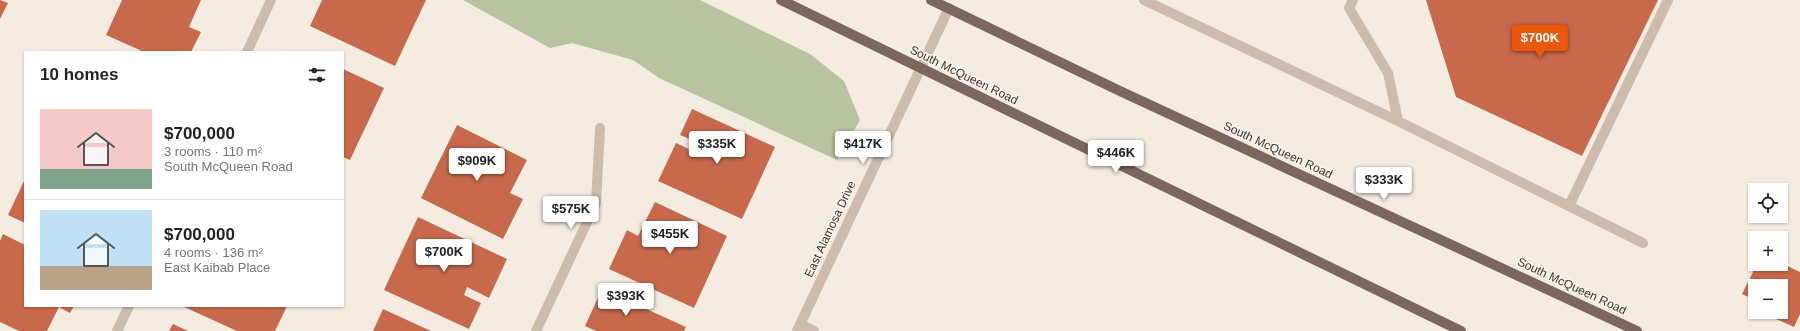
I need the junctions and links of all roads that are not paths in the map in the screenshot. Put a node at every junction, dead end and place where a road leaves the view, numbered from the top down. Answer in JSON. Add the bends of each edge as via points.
{"nodes":[{"id":1,"x":271,"y":0,"type":"edge"},
{"id":2,"x":781,"y":0,"type":"edge"},
{"id":3,"x":931,"y":0,"type":"edge"},
{"id":4,"x":1144,"y":0,"type":"edge"},
{"id":5,"x":1353,"y":0,"type":"edge"},
{"id":6,"x":1668,"y":0,"type":"edge"},
{"id":7,"x":949,"y":8,"type":"junction"},
{"id":8,"x":247,"y":51,"type":"edge"},
{"id":9,"x":921,"y":69,"type":"junction"},
{"id":10,"x":1398,"y":121,"type":"junction"},
{"id":11,"x":600,"y":128,"type":"dead end"},
{"id":12,"x":1569,"y":206,"type":"junction"},
{"id":13,"x":1643,"y":242,"type":"dead end"},
{"id":14,"x":129,"y":307,"type":"edge"},
{"id":15,"x":798,"y":328,"type":"edge"},
{"id":16,"x":117,"y":331,"type":"edge"},
{"id":17,"x":536,"y":331,"type":"edge"},
{"id":18,"x":814,"y":331,"type":"edge"},
{"id":19,"x":1461,"y":331,"type":"edge"},
{"id":20,"x":1636,"y":331,"type":"edge"}],
"edges":[{"from":1,"to":8,"type":"street"},
{"from":2,"to":9,"type":"main road","name":"South McQueen Road"},
{"from":3,"to":7,"type":"main road","name":"South McQueen Road"},
{"from":4,"to":10,"type":"street"},
{"from":5,"to":10,"type":"street","via":[[1349,8],[1388,73]]},
{"from":6,"to":12,"type":"street"},
{"from":7,"to":9,"type":"street","name":"East Alamosa Drive"},
{"from":7,"to":20,"type":"main road","name":"South McQueen Road","via":[[1122,92]]},
{"from":9,"to":15,"type":"street","name":"East Alamosa Drive"},
{"from":9,"to":19,"type":"main road","name":"South McQueen Road"},
{"from":10,"to":12,"type":"street"},
{"from":11,"to":17,"type":"street","via":[[596,203]]},
{"from":12,"to":13,"type":"street"},
{"from":14,"to":16,"type":"street"},
{"from":15,"to":18,"type":"street"}]}
